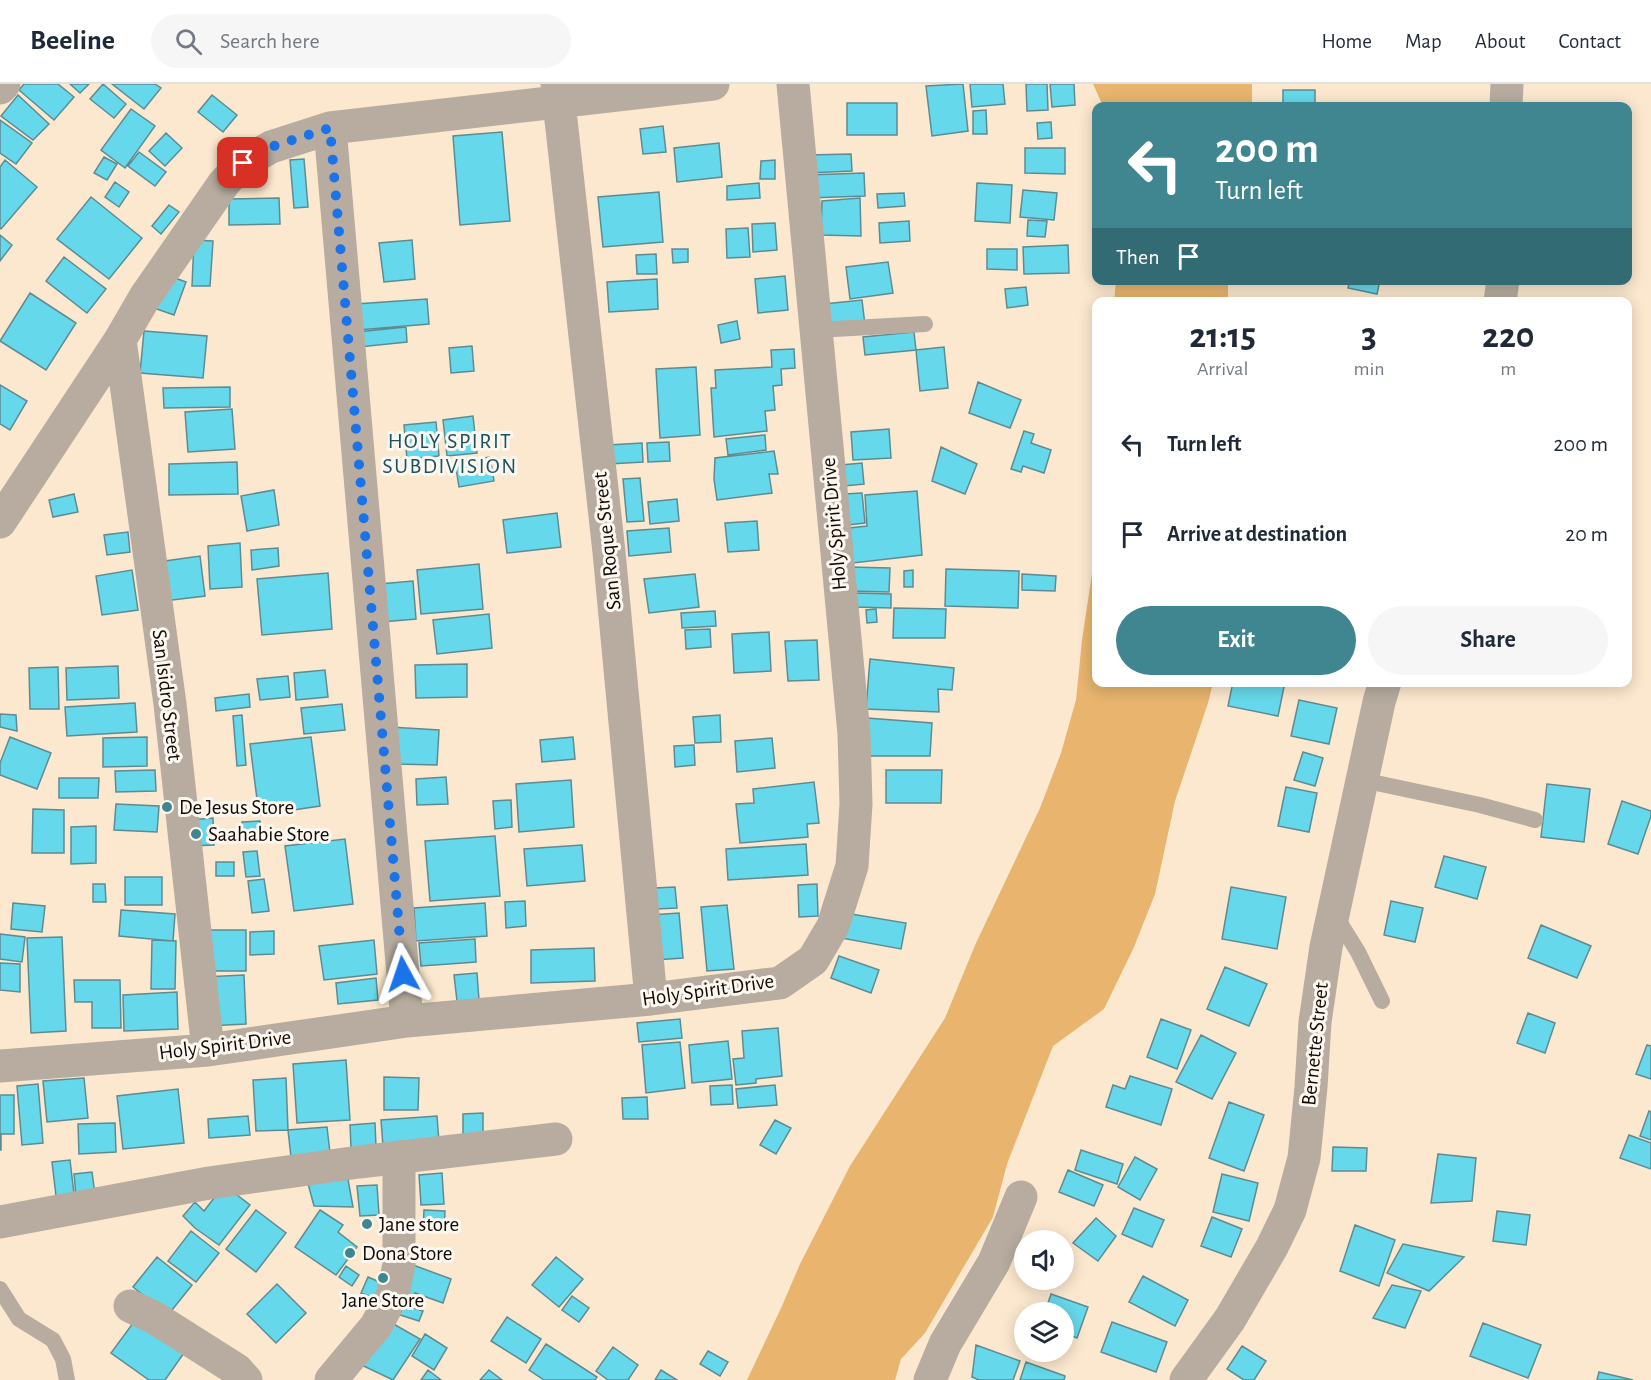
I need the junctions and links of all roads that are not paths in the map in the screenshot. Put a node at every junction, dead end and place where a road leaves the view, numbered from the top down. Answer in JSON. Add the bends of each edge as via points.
{"nodes":[{"id":1,"x":4,"y":84,"type":"edge"},
{"id":2,"x":713,"y":84,"type":"edge"},
{"id":3,"x":793,"y":84,"type":"edge"},
{"id":4,"x":1507,"y":84,"type":"edge"},
{"id":5,"x":0,"y":88,"type":"edge"},
{"id":6,"x":558,"y":92,"type":"edge"},
{"id":7,"x":1506,"y":102,"type":"edge"},
{"id":8,"x":330,"y":128,"type":"junction"},
{"id":9,"x":925,"y":324,"type":"dead end"},
{"id":10,"x":816,"y":330,"type":"junction"},
{"id":11,"x":120,"y":340,"type":"junction"},
{"id":12,"x":0,"y":522,"type":"edge"},
{"id":13,"x":1384,"y":687,"type":"edge"},
{"id":14,"x":1362,"y":780,"type":"junction"},
{"id":15,"x":1535,"y":820,"type":"dead end"},
{"id":16,"x":1334,"y":912,"type":"junction"},
{"id":17,"x":651,"y":999,"type":"junction"},
{"id":18,"x":1382,"y":1001,"type":"dead end"},
{"id":19,"x":407,"y":1021,"type":"junction"},
{"id":20,"x":208,"y":1050,"type":"junction"},
{"id":21,"x":0,"y":1066,"type":"edge"},
{"id":22,"x":556,"y":1139,"type":"dead end"},
{"id":23,"x":399,"y":1157,"type":"junction"},
{"id":24,"x":1021,"y":1197,"type":"dead end"},
{"id":25,"x":0,"y":1222,"type":"edge"},
{"id":26,"x":0,"y":1289,"type":"edge"},
{"id":27,"x":130,"y":1306,"type":"dead end"},
{"id":28,"x":67,"y":1380,"type":"edge"},
{"id":29,"x":246,"y":1380,"type":"edge"},
{"id":30,"x":331,"y":1380,"type":"edge"},
{"id":31,"x":930,"y":1380,"type":"edge"},
{"id":32,"x":1186,"y":1380,"type":"edge"}],
"edges":[{"from":1,"to":5,"type":"street"},
{"from":2,"to":6,"type":"street"},
{"from":3,"to":10,"type":"street","name":"Holy Spirit Drive"},
{"from":4,"to":7,"type":"street"},
{"from":6,"to":8,"type":"street"},
{"from":6,"to":17,"type":"street","name":"San Roque Street","via":[[609,552]]},
{"from":8,"to":11,"type":"street","via":[[271,147],[243,163],[224,183]]},
{"from":8,"to":19,"type":"street"},
{"from":9,"to":10,"type":"lane"},
{"from":10,"to":17,"type":"street","name":"Holy Spirit Drive","via":[[854,734],[856,804],[852,866],[833,926],[813,960],[780,983]]},
{"from":11,"to":12,"type":"street"},
{"from":11,"to":20,"type":"street","name":"San Isidro Street","via":[[170,704]]},
{"from":13,"to":14,"type":"street","name":"Bernette Street"},
{"from":14,"to":15,"type":"lane"},
{"from":14,"to":16,"type":"street","name":"Bernette Street"},
{"from":16,"to":18,"type":"lane"},
{"from":16,"to":32,"type":"street","name":"Bernette Street","via":[[1315,1022],[1304,1158],[1290,1210],[1230,1318]]},
{"from":17,"to":19,"type":"street","name":"Holy Spirit Drive"},
{"from":19,"to":20,"type":"street","name":"Holy Spirit Drive"},
{"from":20,"to":21,"type":"street","name":"Holy Spirit Drive"},
{"from":22,"to":23,"type":"street"},
{"from":23,"to":25,"type":"street","via":[[209,1183]]},
{"from":23,"to":30,"type":"street","via":[[399,1264],[393,1294],[375,1326]]},
{"from":24,"to":31,"type":"street","via":[[994,1262],[945,1344]]},
{"from":26,"to":28,"type":"lane","via":[[19,1318],[52,1340],[63,1359]]},
{"from":27,"to":29,"type":"street","via":[[237,1370]]}]}
